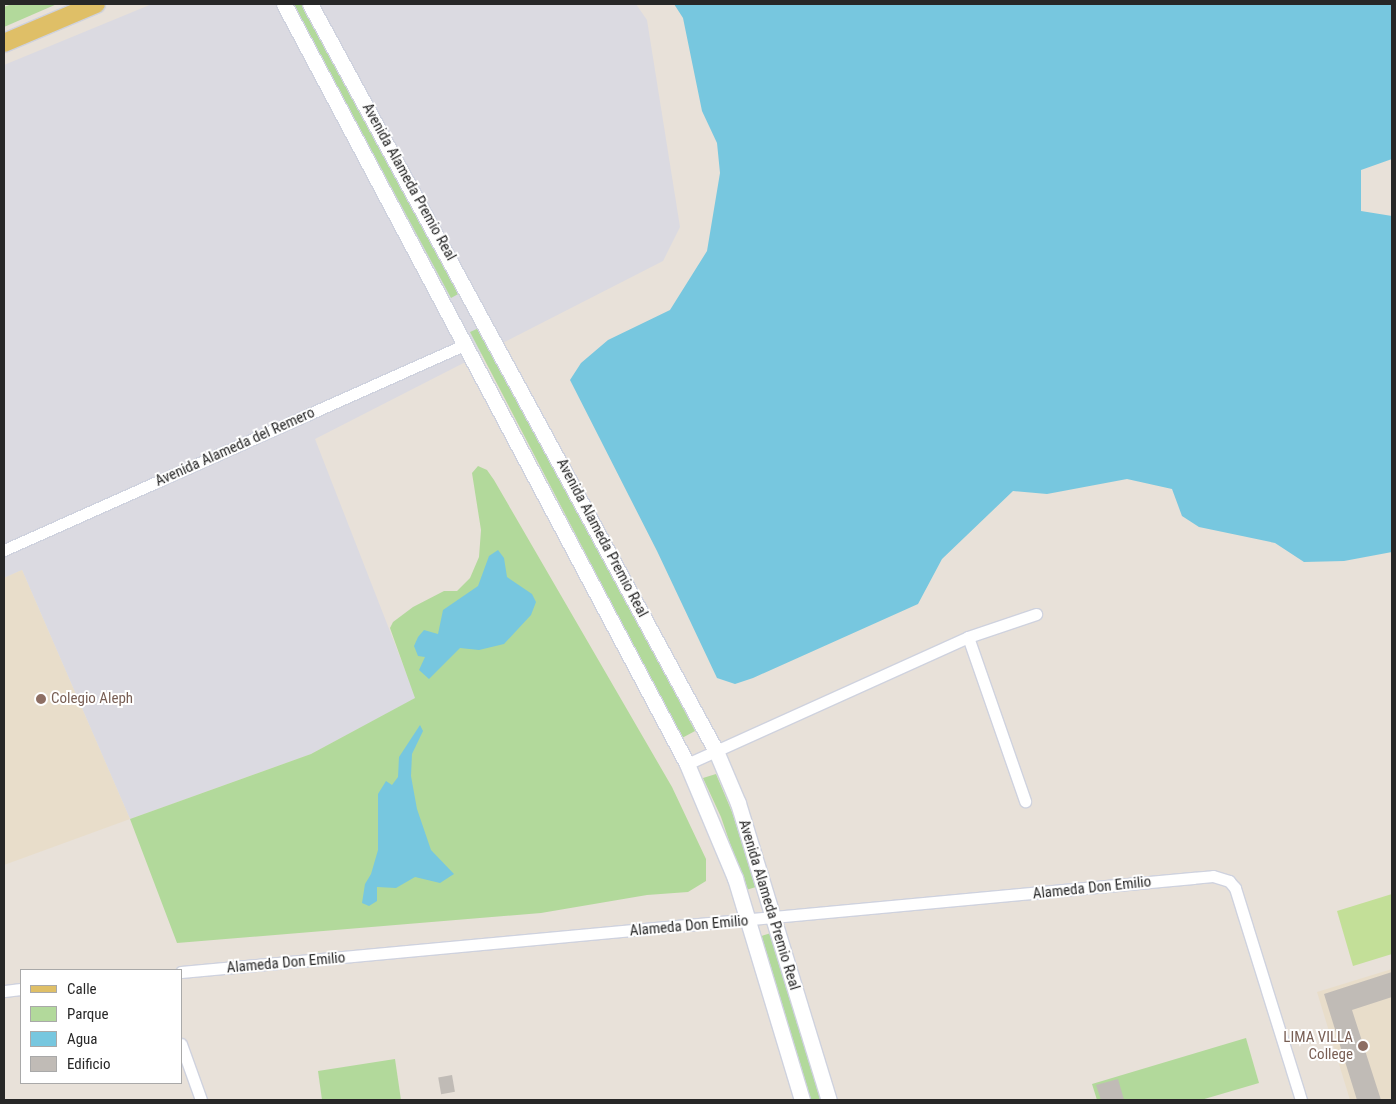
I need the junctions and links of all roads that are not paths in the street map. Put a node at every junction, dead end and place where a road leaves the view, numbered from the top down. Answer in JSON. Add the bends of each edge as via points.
{"nodes":[{"id":1,"x":284,"y":4,"type":"edge"},
{"id":2,"x":310,"y":4,"type":"edge"},
{"id":3,"x":91,"y":5,"type":"edge"},
{"id":4,"x":4,"y":43,"type":"edge"},
{"id":5,"x":466,"y":344,"type":"junction"},
{"id":6,"x":4,"y":550,"type":"edge"},
{"id":7,"x":1036,"y":614,"type":"dead end"},
{"id":8,"x":968,"y":637,"type":"junction"},
{"id":9,"x":716,"y":751,"type":"junction"},
{"id":10,"x":687,"y":764,"type":"junction"},
{"id":11,"x":1025,"y":800,"type":"dead end"},
{"id":12,"x":773,"y":919,"type":"junction"},
{"id":13,"x":748,"y":921,"type":"junction"},
{"id":14,"x":182,"y":972,"type":"edge"},
{"id":15,"x":20,"y":989,"type":"edge"},
{"id":16,"x":4,"y":991,"type":"edge"},
{"id":17,"x":182,"y":1047,"type":"edge"},
{"id":18,"x":201,"y":1100,"type":"edge"},
{"id":19,"x":802,"y":1100,"type":"edge"},
{"id":20,"x":829,"y":1100,"type":"edge"},
{"id":21,"x":1301,"y":1100,"type":"edge"}],
"edges":[{"from":1,"to":5,"type":"street","name":"Avenida Alameda Premio Real"},
{"from":2,"to":9,"type":"street","name":"Avenida Alameda Premio Real"},
{"from":3,"to":4,"type":"main road"},
{"from":5,"to":6,"type":"street","name":"Avenida Alameda del Remero"},
{"from":5,"to":10,"type":"street","name":"Avenida Alameda Premio Real"},
{"from":7,"to":8,"type":"street"},
{"from":8,"to":9,"type":"street"},
{"from":8,"to":11,"type":"street"},
{"from":9,"to":10,"type":"street"},
{"from":9,"to":12,"type":"street","name":"Avenida Alameda Premio Real","via":[[738,803]]},
{"from":10,"to":13,"type":"street","name":"Avenida Alameda Premio Real","via":[[713,818]]},
{"from":12,"to":13,"type":"street","name":"Alameda Don Emilio"},
{"from":12,"to":20,"type":"street","name":"Avenida Alameda Premio Real"},
{"from":12,"to":21,"type":"street","name":"Alameda Don Emilio","via":[[1213,876],[1226,880],[1237,894]]},
{"from":13,"to":14,"type":"street","name":"Alameda Don Emilio"},
{"from":13,"to":19,"type":"street","name":"Avenida Alameda Premio Real"},
{"from":15,"to":16,"type":"street"},
{"from":17,"to":18,"type":"street"}]}
